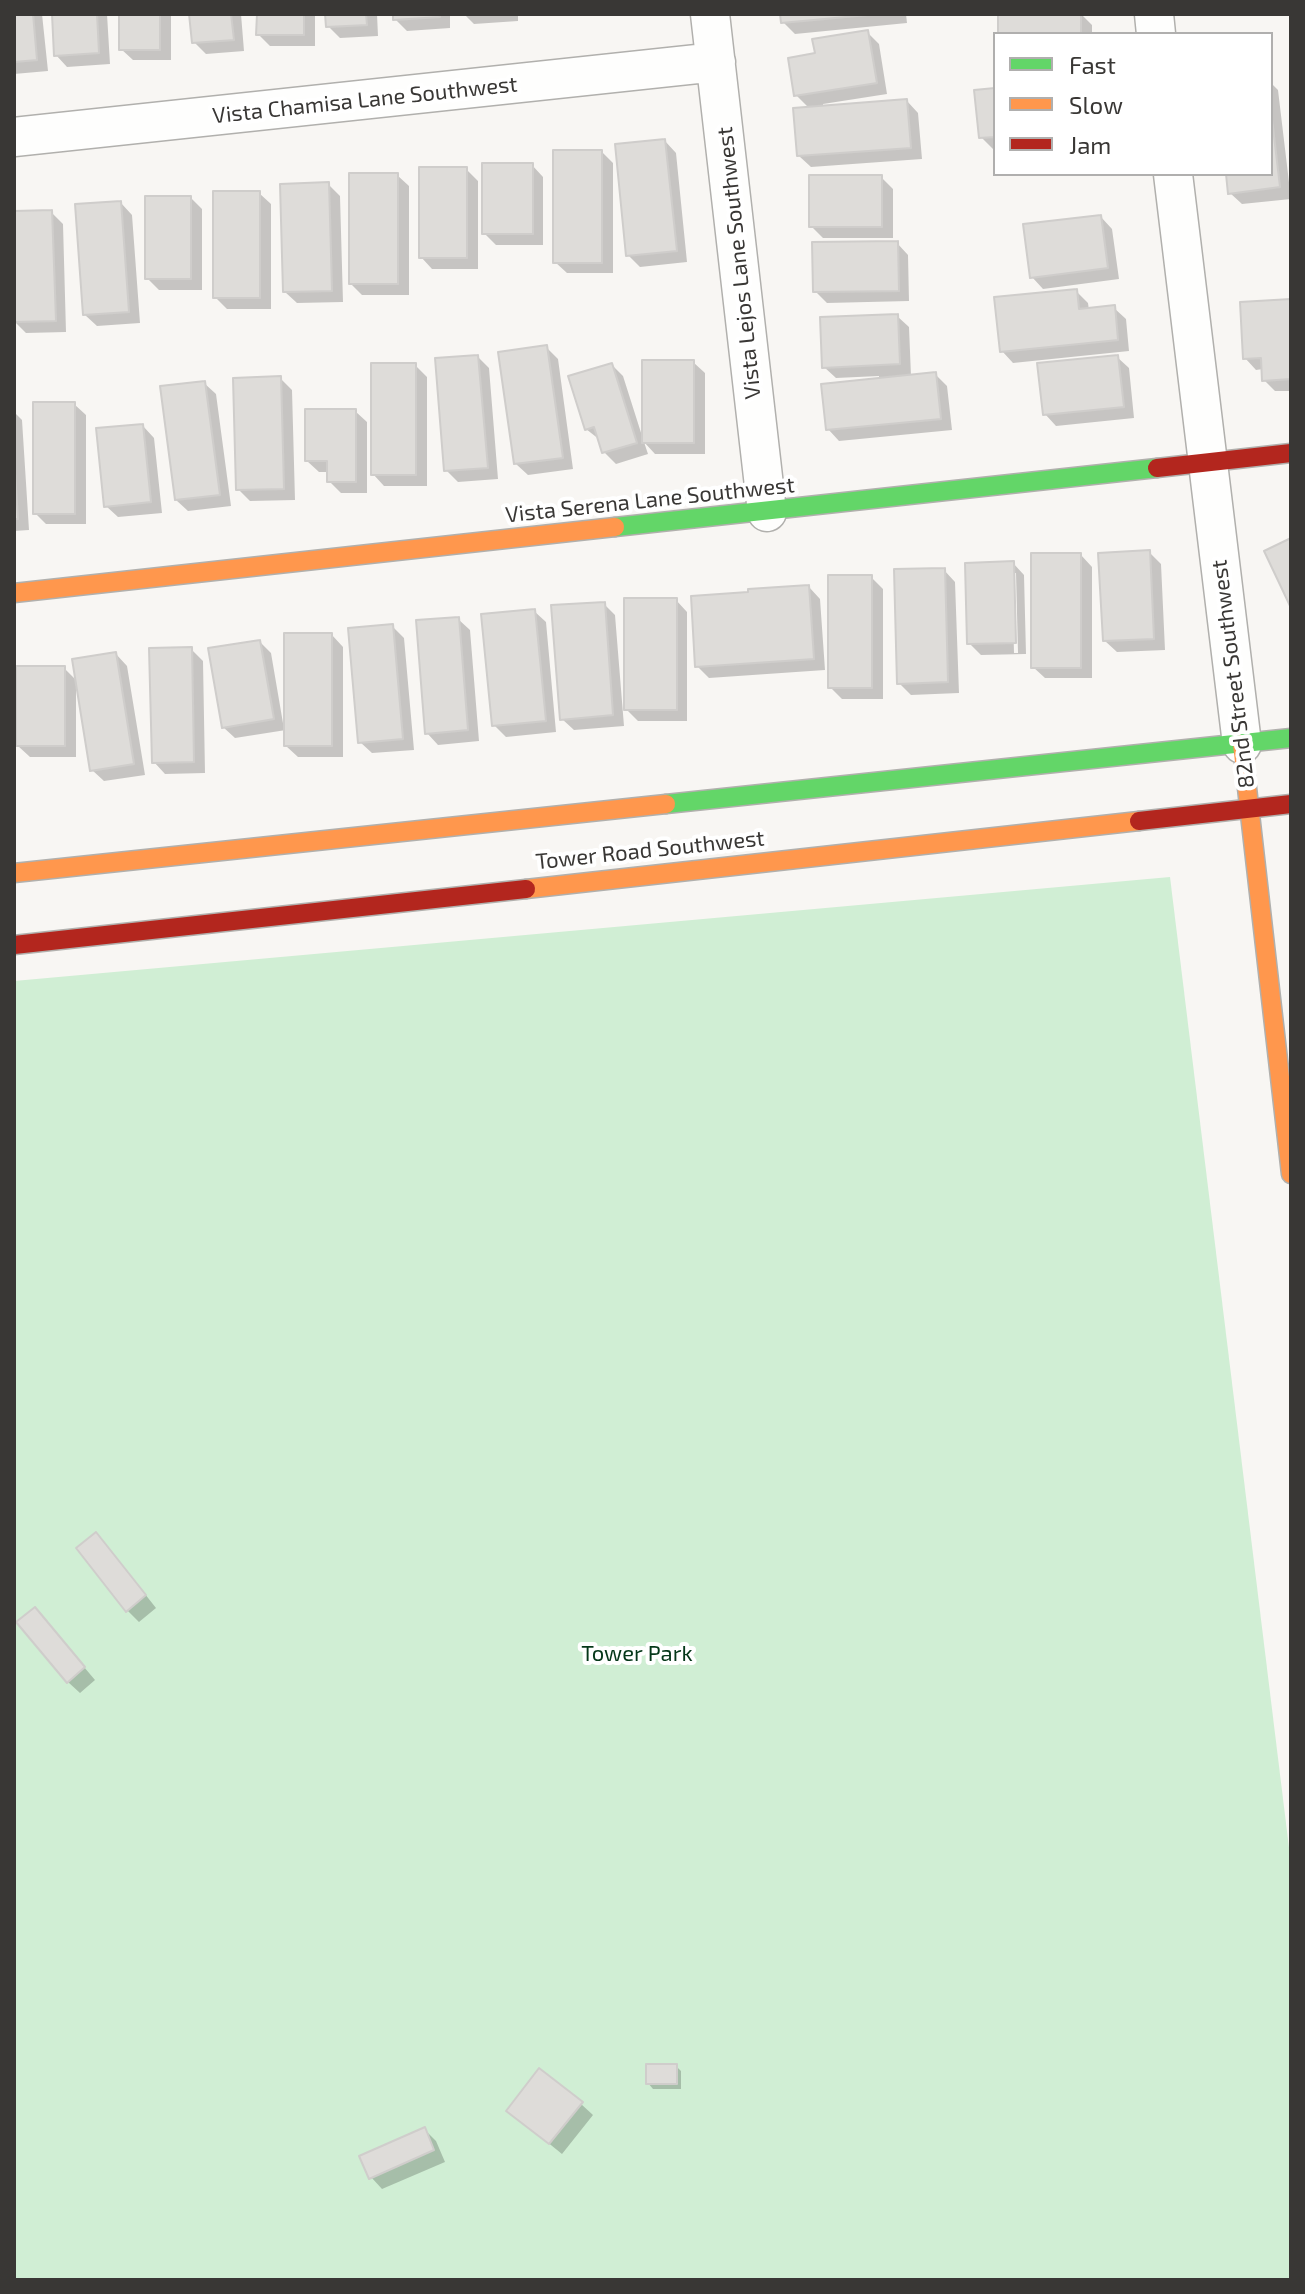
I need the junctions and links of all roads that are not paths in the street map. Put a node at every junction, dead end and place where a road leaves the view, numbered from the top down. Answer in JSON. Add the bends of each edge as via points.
{"nodes":[{"id":1,"x":710,"y":14,"type":"edge"},
{"id":2,"x":716,"y":62,"type":"junction"},
{"id":3,"x":14,"y":137,"type":"edge"},
{"id":4,"x":1173,"y":176,"type":"edge"},
{"id":5,"x":1291,"y":453,"type":"edge"},
{"id":6,"x":1207,"y":463,"type":"junction"},
{"id":7,"x":767,"y":512,"type":"junction"},
{"id":8,"x":14,"y":593,"type":"edge"},
{"id":9,"x":1291,"y":738,"type":"edge"},
{"id":10,"x":1242,"y":744,"type":"junction"},
{"id":11,"x":1291,"y":804,"type":"edge"},
{"id":12,"x":1249,"y":808,"type":"junction"},
{"id":13,"x":14,"y":873,"type":"edge"},
{"id":14,"x":14,"y":945,"type":"edge"},
{"id":15,"x":1291,"y":1174,"type":"edge"}],
"edges":[{"from":1,"to":2,"type":"street","name":"Vista Lejos Lane Southwest"},
{"from":2,"to":3,"type":"street","name":"Vista Chamisa Lane Southwest"},
{"from":2,"to":7,"type":"street","name":"Vista Lejos Lane Southwest"},
{"from":4,"to":6,"type":"street","name":"82nd Street Southwest"},
{"from":5,"to":6,"type":"street","name":"Vista Serena Lane Southwest"},
{"from":6,"to":7,"type":"street","name":"Vista Serena Lane Southwest"},
{"from":6,"to":10,"type":"street","name":"82nd Street Southwest"},
{"from":7,"to":8,"type":"street","name":"Vista Serena Lane Southwest"},
{"from":9,"to":10,"type":"street","name":"Tower Road Southwest"},
{"from":10,"to":12,"type":"street","name":"82nd Street Southwest"},
{"from":10,"to":13,"type":"street","name":"Tower Road Southwest"},
{"from":11,"to":12,"type":"street","name":"Tower Road Southwest"},
{"from":12,"to":14,"type":"street","name":"Tower Road Southwest"},
{"from":12,"to":15,"type":"street","name":"82nd Street Southwest"}]}
